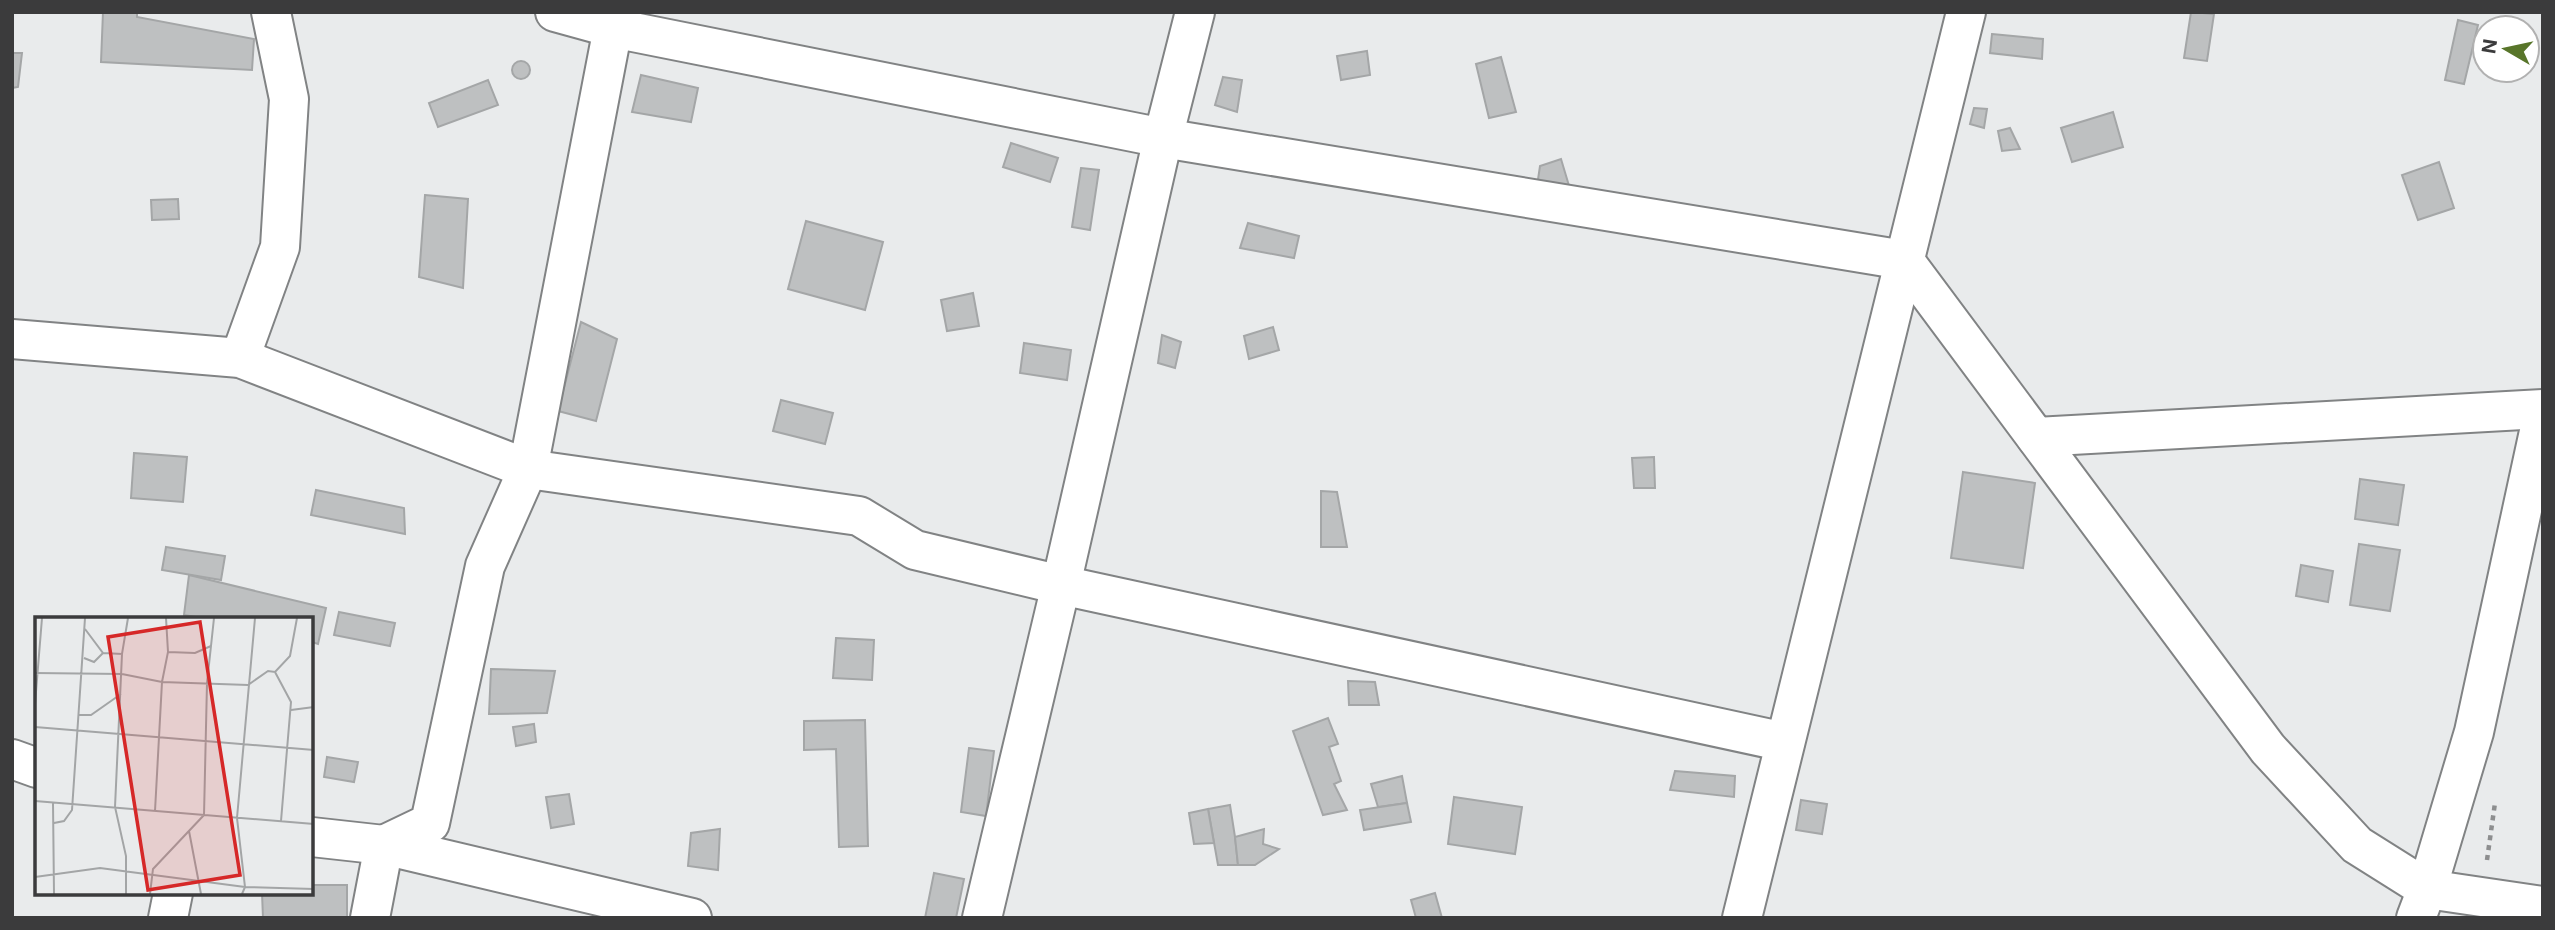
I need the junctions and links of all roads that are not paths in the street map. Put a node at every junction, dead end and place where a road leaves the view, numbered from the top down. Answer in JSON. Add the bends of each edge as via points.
{"nodes":[{"id":1,"x":271,"y":12,"type":"edge"},
{"id":2,"x":555,"y":12,"type":"edge"},
{"id":3,"x":1195,"y":12,"type":"edge"},
{"id":4,"x":1966,"y":12,"type":"edge"},
{"id":5,"x":614,"y":20,"type":"edge"},
{"id":6,"x":1163,"y":138,"type":"junction"},
{"id":7,"x":1904,"y":260,"type":"junction"},
{"id":8,"x":12,"y":339,"type":"edge"},
{"id":9,"x":240,"y":358,"type":"junction"},
{"id":10,"x":2543,"y":411,"type":"edge"},
{"id":11,"x":2036,"y":437,"type":"junction"},
{"id":12,"x":528,"y":469,"type":"junction"},
{"id":13,"x":1062,"y":585,"type":"junction"},
{"id":14,"x":1786,"y":742,"type":"junction"},
{"id":15,"x":12,"y":759,"type":"edge"},
{"id":16,"x":35,"y":767,"type":"edge"},
{"id":17,"x":313,"y":836,"type":"edge"},
{"id":18,"x":384,"y":845,"type":"junction"},
{"id":19,"x":173,"y":895,"type":"edge"},
{"id":20,"x":2421,"y":903,"type":"edge"},
{"id":21,"x":589,"y":905,"type":"edge"},
{"id":22,"x":2543,"y":906,"type":"edge"},
{"id":23,"x":168,"y":918,"type":"edge"},
{"id":24,"x":370,"y":918,"type":"edge"},
{"id":25,"x":692,"y":918,"type":"edge"},
{"id":26,"x":982,"y":918,"type":"edge"},
{"id":27,"x":1742,"y":918,"type":"edge"}],
"edges":[{"from":1,"to":9,"type":"street","via":[[289,100],[280,247]]},
{"from":2,"to":5,"type":"street"},
{"from":3,"to":6,"type":"street"},
{"from":4,"to":7,"type":"street"},
{"from":5,"to":6,"type":"street"},
{"from":5,"to":12,"type":"street"},
{"from":6,"to":7,"type":"street"},
{"from":6,"to":13,"type":"street"},
{"from":7,"to":11,"type":"street"},
{"from":7,"to":14,"type":"street"},
{"from":8,"to":9,"type":"street"},
{"from":9,"to":12,"type":"street"},
{"from":10,"to":11,"type":"street"},
{"from":10,"to":20,"type":"street","via":[[2474,732]]},
{"from":11,"to":20,"type":"street","via":[[2268,749],[2357,845]]},
{"from":12,"to":13,"type":"street","via":[[859,516],[915,550]]},
{"from":12,"to":18,"type":"street","via":[[485,566],[430,823]]},
{"from":13,"to":14,"type":"street"},
{"from":13,"to":26,"type":"street"},
{"from":14,"to":27,"type":"street"},
{"from":15,"to":16,"type":"street"},
{"from":17,"to":18,"type":"street"},
{"from":18,"to":21,"type":"street"},
{"from":18,"to":24,"type":"street"},
{"from":19,"to":23,"type":"street"},
{"from":20,"to":22,"type":"street"},
{"from":21,"to":25,"type":"street"}]}
